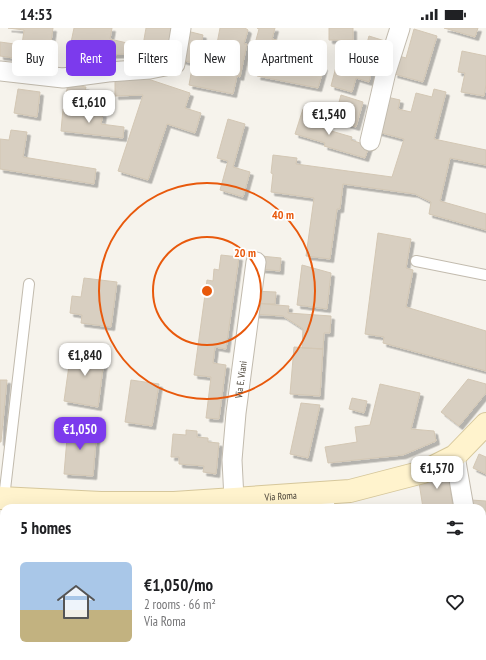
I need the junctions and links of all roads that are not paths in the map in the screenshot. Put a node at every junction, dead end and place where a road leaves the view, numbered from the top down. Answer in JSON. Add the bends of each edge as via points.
{"nodes":[{"id":1,"x":181,"y":28,"type":"edge"},
{"id":2,"x":400,"y":28,"type":"edge"},
{"id":3,"x":0,"y":71,"type":"edge"},
{"id":4,"x":370,"y":141,"type":"dead end"},
{"id":5,"x":256,"y":262,"type":"dead end"},
{"id":6,"x":416,"y":262,"type":"dead end"},
{"id":7,"x":486,"y":275,"type":"edge"},
{"id":8,"x":29,"y":284,"type":"dead end"},
{"id":9,"x":486,"y":424,"type":"edge"},
{"id":10,"x":455,"y":456,"type":"junction"},
{"id":11,"x":2,"y":498,"type":"edge"},
{"id":12,"x":234,"y":499,"type":"junction"},
{"id":13,"x":324,"y":500,"type":"edge"},
{"id":14,"x":125,"y":504,"type":"edge"},
{"id":15,"x":191,"y":504,"type":"edge"},
{"id":16,"x":463,"y":504,"type":"edge"}],
"edges":[{"from":1,"to":3,"type":"street","via":[[175,64],[63,78]]},
{"from":2,"to":4,"type":"street","via":[[386,72]]},
{"from":5,"to":12,"type":"street","name":"Via E. Viani","via":[[236,413],[232,460]]},
{"from":6,"to":7,"type":"lane"},
{"from":8,"to":11,"type":"lane"},
{"from":9,"to":10,"type":"main road","name":"Via Roma"},
{"from":10,"to":13,"type":"main road","name":"Via Roma","via":[[423,472]]},
{"from":10,"to":16,"type":"street"},
{"from":11,"to":14,"type":"main road","name":"Via Roma"},
{"from":12,"to":13,"type":"main road","name":"Via Roma"},
{"from":12,"to":15,"type":"main road","name":"Via Roma"}]}
